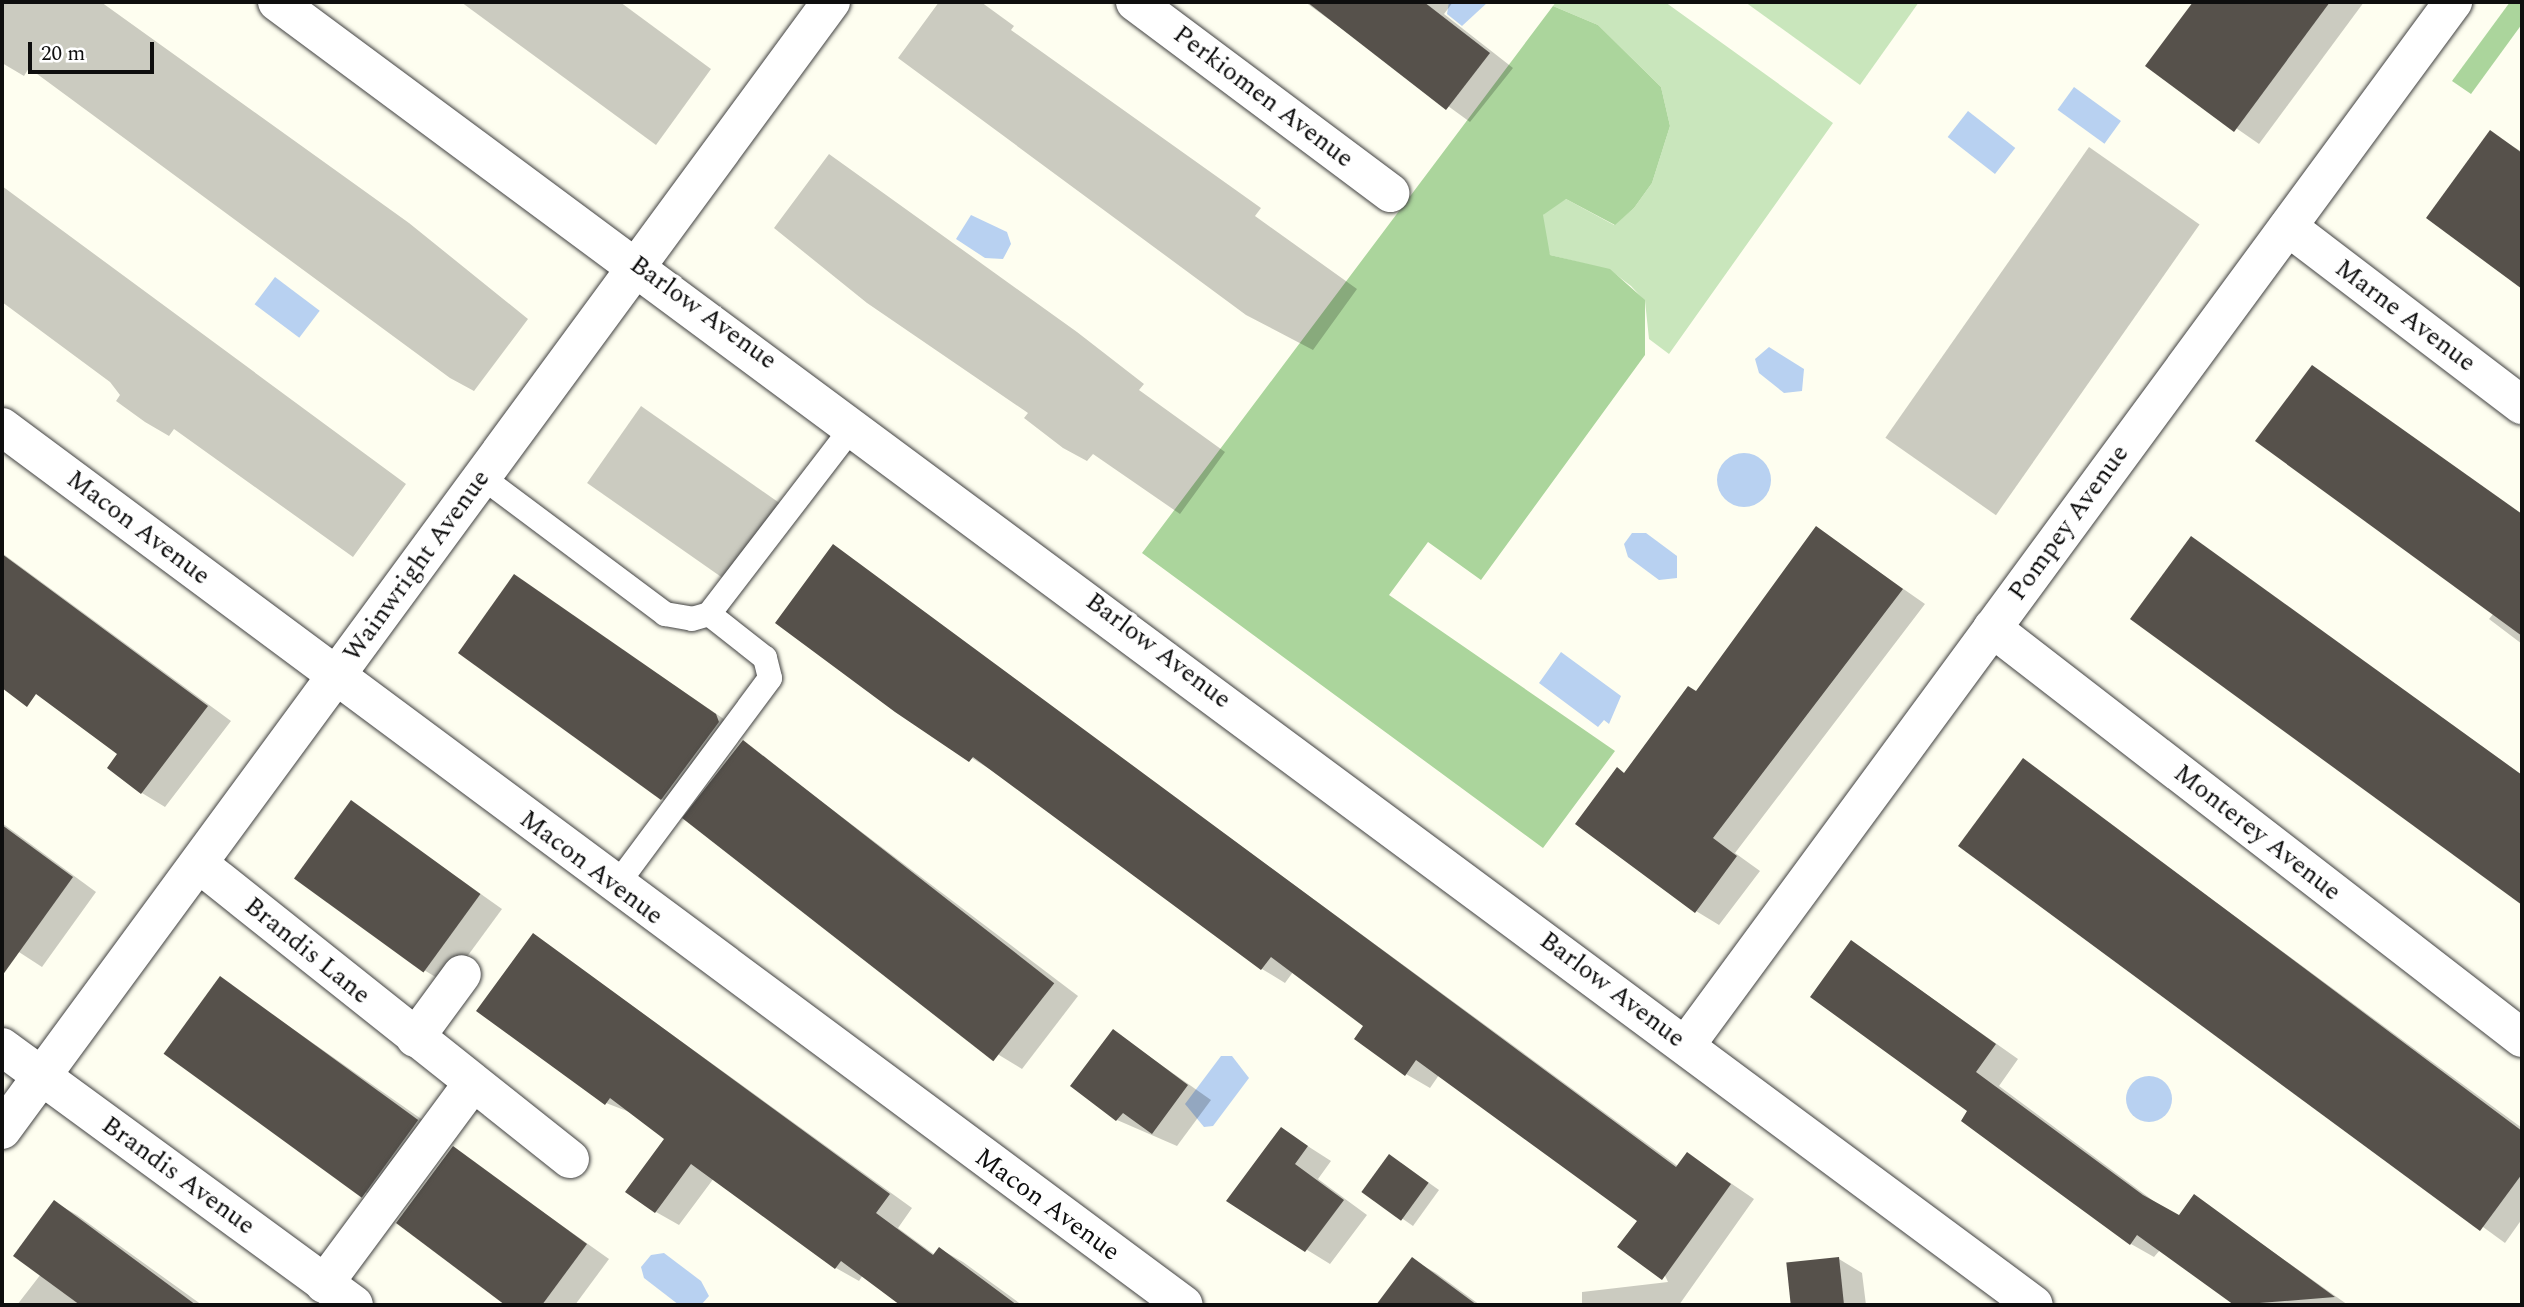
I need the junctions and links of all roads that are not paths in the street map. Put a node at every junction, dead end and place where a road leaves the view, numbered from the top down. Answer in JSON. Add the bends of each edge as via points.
{"nodes":[{"id":1,"x":277,"y":2,"type":"edge"},
{"id":2,"x":831,"y":2,"type":"edge"},
{"id":3,"x":1135,"y":2,"type":"edge"},
{"id":4,"x":2453,"y":2,"type":"edge"},
{"id":5,"x":1390,"y":193,"type":"dead end"},
{"id":6,"x":2288,"y":228,"type":"junction"},
{"id":7,"x":639,"y":265,"type":"junction"},
{"id":8,"x":2522,"y":405,"type":"edge"},
{"id":9,"x":854,"y":425,"type":"junction"},
{"id":10,"x":2,"y":427,"type":"edge"},
{"id":11,"x":482,"y":477,"type":"junction"},
{"id":12,"x":709,"y":614,"type":"junction"},
{"id":13,"x":1992,"y":628,"type":"junction"},
{"id":14,"x":336,"y":675,"type":"junction"},
{"id":15,"x":199,"y":864,"type":"junction"},
{"id":16,"x":615,"y":887,"type":"junction"},
{"id":17,"x":462,"y":974,"type":"dead end"},
{"id":18,"x":415,"y":1038,"type":"junction"},
{"id":19,"x":2522,"y":1038,"type":"edge"},
{"id":20,"x":1686,"y":1045,"type":"junction"},
{"id":21,"x":2,"y":1047,"type":"edge"},
{"id":22,"x":41,"y":1076,"type":"junction"},
{"id":23,"x":473,"y":1083,"type":"junction"},
{"id":24,"x":2,"y":1129,"type":"edge"},
{"id":25,"x":570,"y":1159,"type":"dead end"},
{"id":26,"x":339,"y":1294,"type":"edge"},
{"id":27,"x":1184,"y":1305,"type":"edge"},
{"id":28,"x":2034,"y":1305,"type":"edge"}],
"edges":[{"from":1,"to":7,"type":"street","name":"Barlow Avenue"},
{"from":2,"to":7,"type":"street","name":"Wainwright Avenue"},
{"from":3,"to":5,"type":"street","name":"Perkiomen Avenue"},
{"from":4,"to":6,"type":"street","name":"Pompey Avenue"},
{"from":6,"to":8,"type":"street","name":"Marne Avenue"},
{"from":6,"to":13,"type":"street","name":"Pompey Avenue"},
{"from":7,"to":9,"type":"street","name":"Barlow Avenue"},
{"from":7,"to":11,"type":"street","name":"Wainwright Avenue"},
{"from":9,"to":12,"type":"lane"},
{"from":9,"to":20,"type":"street","name":"Barlow Avenue"},
{"from":10,"to":14,"type":"street","name":"Macon Avenue"},
{"from":11,"to":12,"type":"lane","via":[[665,614],[692,619]]},
{"from":11,"to":14,"type":"street","name":"Wainwright Avenue"},
{"from":12,"to":16,"type":"lane","via":[[765,658],[770,678]]},
{"from":13,"to":19,"type":"street","name":"Monterey Avenue"},
{"from":13,"to":20,"type":"street","name":"Pompey Avenue"},
{"from":14,"to":15,"type":"street","name":"Wainwright Avenue"},
{"from":14,"to":16,"type":"street","name":"Macon Avenue"},
{"from":15,"to":18,"type":"street","name":"Brandis Lane"},
{"from":15,"to":22,"type":"street","name":"Wainwright Avenue"},
{"from":16,"to":27,"type":"street","name":"Macon Avenue"},
{"from":17,"to":18,"type":"street"},
{"from":18,"to":23,"type":"street","name":"Brandis Lane"},
{"from":20,"to":28,"type":"street","name":"Barlow Avenue"},
{"from":21,"to":22,"type":"street","name":"Brandis Avenue"},
{"from":22,"to":24,"type":"street","name":"Wainwright Avenue"},
{"from":22,"to":26,"type":"street","name":"Brandis Avenue"},
{"from":23,"to":25,"type":"street","name":"Brandis Lane"},
{"from":23,"to":26,"type":"street"}]}
